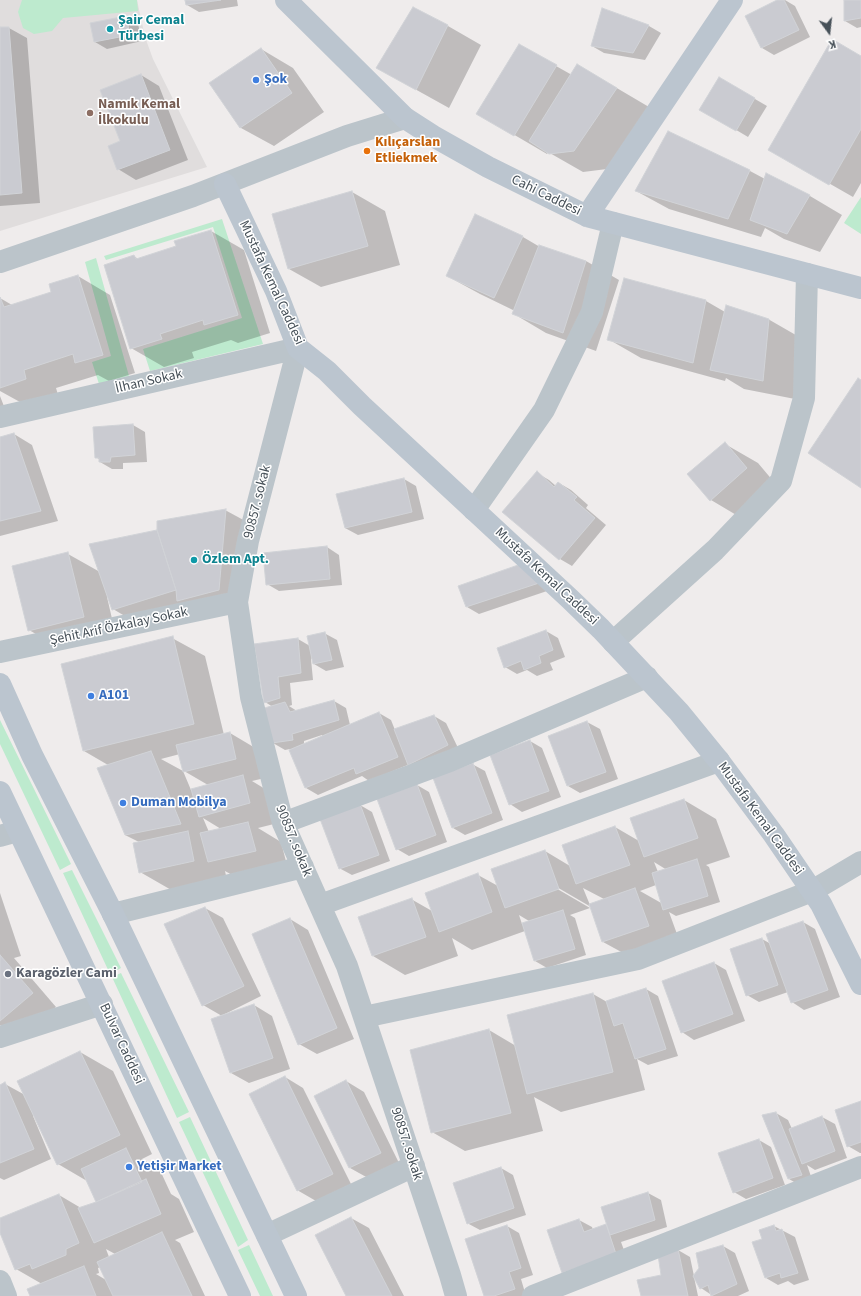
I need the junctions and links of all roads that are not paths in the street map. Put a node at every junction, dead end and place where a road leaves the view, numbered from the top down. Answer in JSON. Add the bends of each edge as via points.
{"nodes":[{"id":1,"x":286,"y":0,"type":"edge"},
{"id":2,"x":732,"y":0,"type":"edge"},
{"id":3,"x":405,"y":118,"type":"junction"},
{"id":4,"x":224,"y":184,"type":"junction"},
{"id":5,"x":587,"y":216,"type":"junction"},
{"id":6,"x":613,"y":223,"type":"junction"},
{"id":7,"x":0,"y":262,"type":"edge"},
{"id":8,"x":807,"y":274,"type":"junction"},
{"id":9,"x":861,"y":288,"type":"edge"},
{"id":10,"x":298,"y":348,"type":"junction"},
{"id":11,"x":0,"y":417,"type":"edge"},
{"id":12,"x":474,"y":510,"type":"junction"},
{"id":13,"x":237,"y":602,"type":"junction"},
{"id":14,"x":613,"y":642,"type":"junction"},
{"id":15,"x":0,"y":652,"type":"edge"},
{"id":16,"x":647,"y":677,"type":"junction"},
{"id":17,"x":0,"y":684,"type":"edge"},
{"id":18,"x":719,"y":761,"type":"junction"},
{"id":19,"x":0,"y":792,"type":"edge"},
{"id":20,"x":283,"y":823,"type":"junction"},
{"id":21,"x":9,"y":833,"type":"edge"},
{"id":22,"x":861,"y":862,"type":"edge"},
{"id":23,"x":303,"y":867,"type":"junction"},
{"id":24,"x":812,"y":891,"type":"junction"},
{"id":25,"x":320,"y":905,"type":"junction"},
{"id":26,"x":113,"y":914,"type":"junction"},
{"id":27,"x":861,"y":984,"type":"edge"},
{"id":28,"x":102,"y":1004,"type":"junction"},
{"id":29,"x":364,"y":1017,"type":"junction"},
{"id":30,"x":0,"y":1037,"type":"edge"},
{"id":31,"x":414,"y":1166,"type":"junction"},
{"id":32,"x":861,"y":1167,"type":"edge"},
{"id":33,"x":267,"y":1235,"type":"junction"},
{"id":34,"x":0,"y":1282,"type":"edge"},
{"id":35,"x":6,"y":1296,"type":"edge"},
{"id":36,"x":240,"y":1296,"type":"edge"},
{"id":37,"x":296,"y":1296,"type":"edge"},
{"id":38,"x":456,"y":1296,"type":"edge"},
{"id":39,"x":534,"y":1296,"type":"edge"}],
"edges":[{"from":1,"to":3,"type":"main road","name":"Cahi Caddesi"},
{"from":2,"to":5,"type":"main road"},
{"from":3,"to":4,"type":"street","via":[[347,136]]},
{"from":3,"to":5,"type":"main road","name":"Cahi Caddesi","via":[[488,167]]},
{"from":4,"to":7,"type":"street"},
{"from":4,"to":10,"type":"main road","name":"Mustafa Kemal Caddesi","via":[[276,291]]},
{"from":5,"to":6,"type":"main road","name":"Cahi Caddesi"},
{"from":6,"to":8,"type":"main road","name":"Cahi Caddesi"},
{"from":6,"to":12,"type":"street","via":[[592,312],[544,410]]},
{"from":8,"to":9,"type":"main road","name":"Cahi Caddesi"},
{"from":8,"to":14,"type":"street","via":[[804,398],[782,481],[715,550]]},
{"from":10,"to":11,"type":"street","name":"İlhan Sokak"},
{"from":10,"to":12,"type":"main road","name":"Mustafa Kemal Caddesi","via":[[328,371]]},
{"from":10,"to":13,"type":"street","name":"90857. sokak","via":[[248,541]]},
{"from":12,"to":14,"type":"main road","name":"Mustafa Kemal Caddesi"},
{"from":13,"to":15,"type":"street","name":"Şehit Arif Özkalay Sokak"},
{"from":13,"to":20,"type":"street","name":"90857. sokak","via":[[251,697]]},
{"from":14,"to":16,"type":"main road","name":"Mustafa Kemal Caddesi"},
{"from":16,"to":18,"type":"main road","name":"Mustafa Kemal Caddesi"},
{"from":16,"to":20,"type":"street","via":[[450,761]]},
{"from":17,"to":26,"type":"main road","via":[[32,755]]},
{"from":18,"to":24,"type":"main road","name":"Mustafa Kemal Caddesi"},
{"from":18,"to":25,"type":"street"},
{"from":19,"to":21,"type":"main road","name":"Bulvar Caddesi"},
{"from":20,"to":23,"type":"street","name":"90857. sokak"},
{"from":21,"to":28,"type":"main road","name":"Bulvar Caddesi"},
{"from":22,"to":24,"type":"street"},
{"from":23,"to":25,"type":"street","name":"90857. sokak"},
{"from":23,"to":26,"type":"street"},
{"from":24,"to":27,"type":"main road","name":"Mustafa Kemal Caddesi"},
{"from":24,"to":29,"type":"street","via":[[638,959]]},
{"from":25,"to":29,"type":"street","name":"90857. sokak","via":[[347,966]]},
{"from":26,"to":33,"type":"main road"},
{"from":28,"to":30,"type":"street"},
{"from":28,"to":36,"type":"main road","name":"Bulvar Caddesi"},
{"from":29,"to":31,"type":"street","name":"90857. sokak"},
{"from":31,"to":33,"type":"street"},
{"from":31,"to":38,"type":"street","name":"90857. sokak"},
{"from":32,"to":39,"type":"street"},
{"from":33,"to":37,"type":"main road"},
{"from":34,"to":35,"type":"street"}]}
